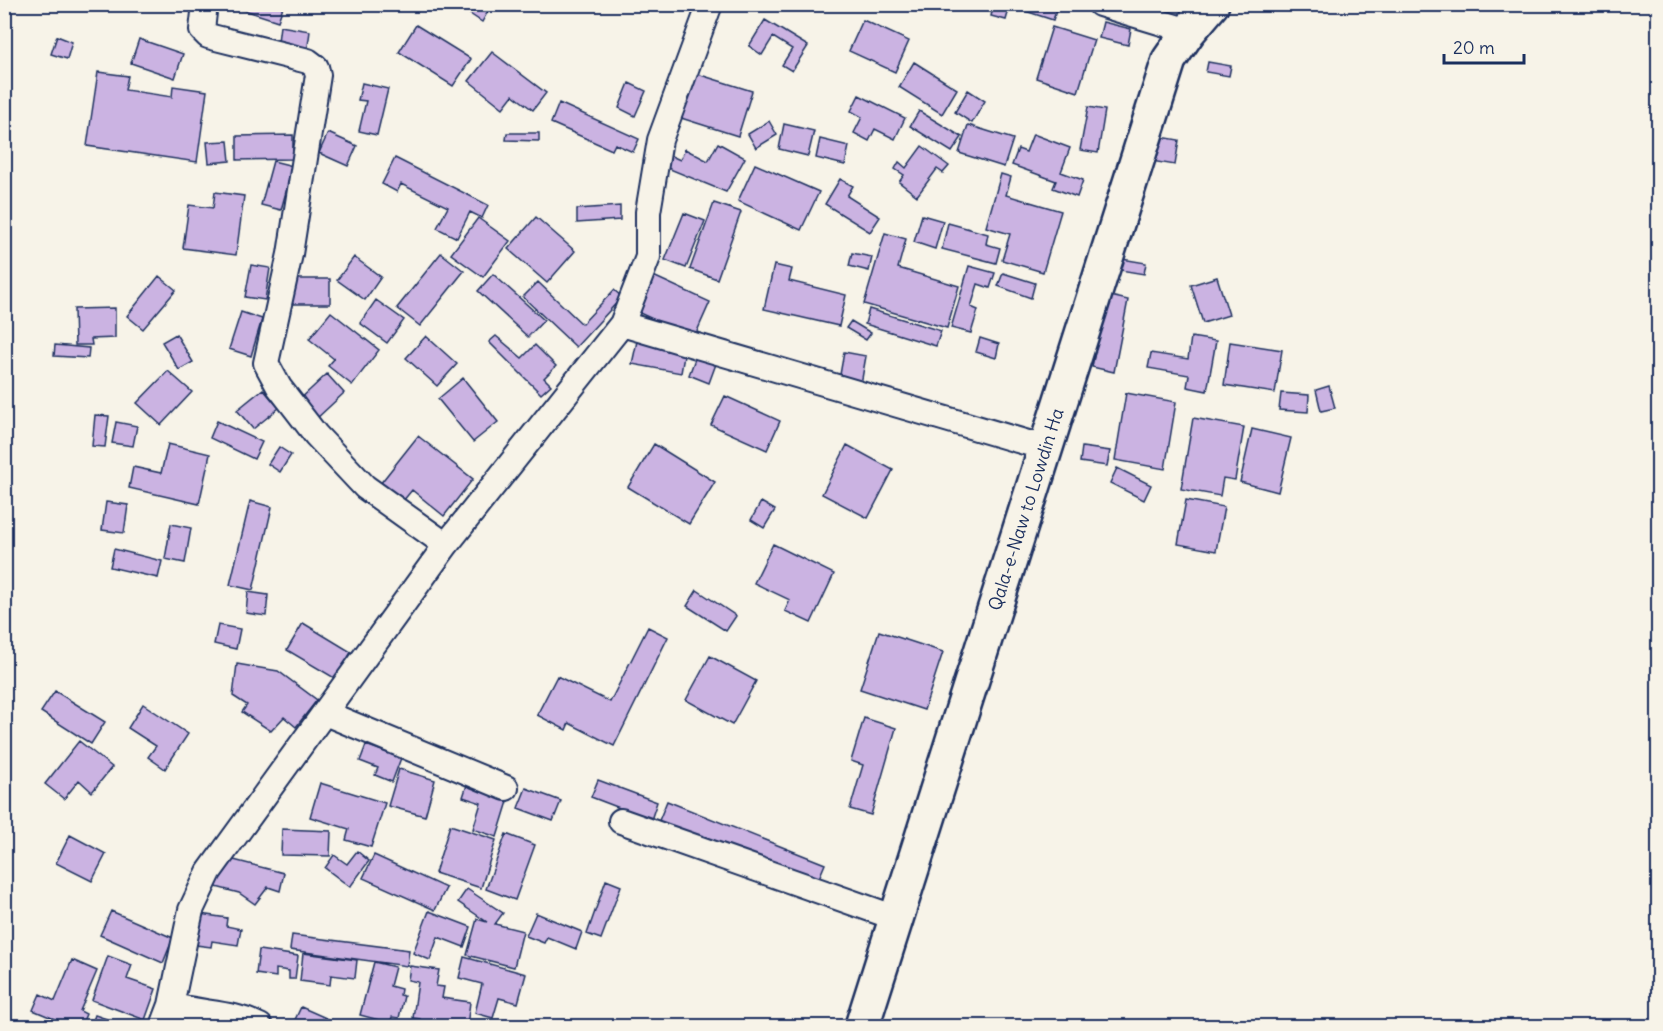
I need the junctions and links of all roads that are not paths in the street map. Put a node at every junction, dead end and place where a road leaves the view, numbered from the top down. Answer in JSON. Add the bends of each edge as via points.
{"nodes":[{"id":1,"x":205,"y":4,"type":"edge"},
{"id":2,"x":710,"y":4,"type":"edge"},
{"id":3,"x":1100,"y":4,"type":"edge"},
{"id":4,"x":1212,"y":4,"type":"edge"},
{"id":5,"x":1192,"y":17,"type":"edge"},
{"id":6,"x":622,"y":324,"type":"junction"},
{"id":7,"x":1045,"y":448,"type":"junction"},
{"id":8,"x":446,"y":545,"type":"junction"},
{"id":9,"x":325,"y":713,"type":"junction"},
{"id":10,"x":506,"y":788,"type":"dead end"},
{"id":11,"x":621,"y":821,"type":"dead end"},
{"id":12,"x":896,"y":918,"type":"junction"},
{"id":13,"x":167,"y":1016,"type":"edge"},
{"id":14,"x":260,"y":1026,"type":"edge"},
{"id":15,"x":862,"y":1026,"type":"edge"}],
"edges":[{"from":1,"to":8,"type":"street","via":[[201,22],[208,36],[308,61],[316,67],[318,75],[290,254],[266,363],[279,387],[316,435],[365,487]]},
{"from":2,"to":6,"type":"street","via":[[660,140],[648,213],[648,257]]},
{"from":3,"to":5,"type":"street"},
{"from":4,"to":5,"type":"main road","name":"Qala-e-Naw to Lowdin Ha"},
{"from":5,"to":7,"type":"main road","name":"Qala-e-Naw to Lowdin Ha","via":[[1169,60]]},
{"from":6,"to":7,"type":"street"},
{"from":6,"to":8,"type":"street"},
{"from":7,"to":12,"type":"main road","name":"Qala-e-Naw to Lowdin Ha"},
{"from":8,"to":9,"type":"street"},
{"from":9,"to":10,"type":"street"},
{"from":9,"to":13,"type":"street","via":[[209,872],[191,910]]},
{"from":11,"to":12,"type":"street"},
{"from":12,"to":15,"type":"main road","name":"Qala-e-Naw to Lowdin Ha"},
{"from":13,"to":14,"type":"street","via":[[197,1012],[236,1015]]}]}
